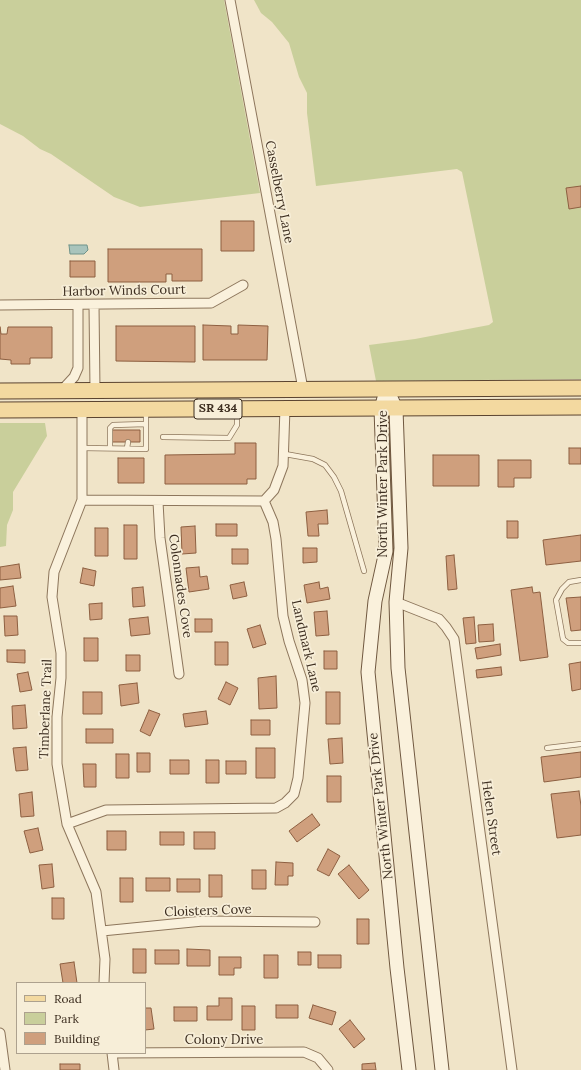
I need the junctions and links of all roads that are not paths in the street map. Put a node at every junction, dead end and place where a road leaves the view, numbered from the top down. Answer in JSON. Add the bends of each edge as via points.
{"nodes":[{"id":1,"x":230,"y":0,"type":"edge"},
{"id":2,"x":243,"y":285,"type":"dead end"},
{"id":3,"x":0,"y":305,"type":"edge"},
{"id":4,"x":78,"y":305,"type":"junction"},
{"id":5,"x":94,"y":305,"type":"junction"},
{"id":6,"x":78,"y":342,"type":"junction"},
{"id":7,"x":94,"y":342,"type":"junction"},
{"id":8,"x":581,"y":388,"type":"edge"},
{"id":9,"x":303,"y":389,"type":"junction"},
{"id":10,"x":387,"y":389,"type":"junction"},
{"id":11,"x":62,"y":390,"type":"junction"},
{"id":12,"x":94,"y":390,"type":"junction"},
{"id":13,"x":121,"y":390,"type":"junction"},
{"id":14,"x":0,"y":391,"type":"edge"},
{"id":15,"x":581,"y":407,"type":"edge"},
{"id":16,"x":237,"y":408,"type":"junction"},
{"id":17,"x":285,"y":408,"type":"junction"},
{"id":18,"x":55,"y":409,"type":"junction"},
{"id":19,"x":146,"y":409,"type":"junction"},
{"id":20,"x":388,"y":409,"type":"junction"},
{"id":21,"x":0,"y":410,"type":"edge"},
{"id":22,"x":82,"y":410,"type":"junction"},
{"id":23,"x":146,"y":424,"type":"junction"},
{"id":24,"x":164,"y":437,"type":"dead end"},
{"id":25,"x":128,"y":442,"type":"dead end"},
{"id":26,"x":82,"y":448,"type":"junction"},
{"id":27,"x":110,"y":448,"type":"junction"},
{"id":28,"x":127,"y":448,"type":"junction"},
{"id":29,"x":285,"y":454,"type":"junction"},
{"id":30,"x":82,"y":500,"type":"junction"},
{"id":31,"x":264,"y":501,"type":"junction"},
{"id":32,"x":158,"y":502,"type":"junction"},
{"id":33,"x":364,"y":571,"type":"dead end"},
{"id":34,"x":581,"y":580,"type":"edge"},
{"id":35,"x":396,"y":602,"type":"junction"},
{"id":36,"x":581,"y":643,"type":"edge"},
{"id":37,"x":179,"y":674,"type":"dead end"},
{"id":38,"x":581,"y":744,"type":"edge"},
{"id":39,"x":547,"y":748,"type":"dead end"},
{"id":40,"x":67,"y":824,"type":"junction"},
{"id":41,"x":316,"y":922,"type":"dead end"},
{"id":42,"x":102,"y":932,"type":"junction"},
{"id":43,"x":104,"y":982,"type":"edge"},
{"id":44,"x":0,"y":1033,"type":"edge"},
{"id":45,"x":146,"y":1053,"type":"edge"},
{"id":46,"x":112,"y":1054,"type":"edge"},
{"id":47,"x":5,"y":1070,"type":"edge"},
{"id":48,"x":114,"y":1070,"type":"edge"},
{"id":49,"x":328,"y":1070,"type":"edge"},
{"id":50,"x":409,"y":1070,"type":"edge"},
{"id":51,"x":442,"y":1070,"type":"edge"},
{"id":52,"x":512,"y":1070,"type":"edge"}],
"edges":[{"from":1,"to":9,"type":"street","name":"Casselberry Lane"},
{"from":2,"to":5,"type":"street","name":"Harbor Winds Court","via":[[211,303]]},
{"from":3,"to":4,"type":"street","name":"Harbor Winds Court"},
{"from":4,"to":5,"type":"street","name":"Harbor Winds Court"},
{"from":4,"to":6,"type":"street"},
{"from":5,"to":7,"type":"street"},
{"from":6,"to":7,"type":"street"},
{"from":6,"to":11,"type":"street","via":[[78,368],[74,377]]},
{"from":7,"to":12,"type":"street"},
{"from":8,"to":10,"type":"main road","number":"SR 434"},
{"from":9,"to":10,"type":"main road","number":"SR 434"},
{"from":9,"to":13,"type":"main road","number":"SR 434"},
{"from":10,"to":20,"type":"street","name":"North Winter Park Drive"},
{"from":11,"to":12,"type":"main road","number":"SR 434"},
{"from":11,"to":14,"type":"main road","number":"SR 434"},
{"from":12,"to":13,"type":"main road","number":"SR 434"},
{"from":12,"to":18,"type":"main road","via":[[76,402]]},
{"from":13,"to":22,"type":"main road","via":[[91,400]]},
{"from":15,"to":20,"type":"main road","number":"SR 434"},
{"from":16,"to":17,"type":"main road","number":"SR 434"},
{"from":16,"to":19,"type":"main road","number":"SR 434"},
{"from":16,"to":24,"type":"lane","via":[[236,425],[229,438]]},
{"from":17,"to":20,"type":"main road","number":"SR 434"},
{"from":17,"to":29,"type":"street"},
{"from":18,"to":21,"type":"main road","number":"SR 434"},
{"from":18,"to":22,"type":"main road","number":"SR 434"},
{"from":19,"to":22,"type":"main road","number":"SR 434"},
{"from":19,"to":23,"type":"lane"},
{"from":20,"to":35,"type":"street","name":"North Winter Park Drive","via":[[401,548]]},
{"from":20,"to":50,"type":"street","name":"North Winter Park Drive","via":[[386,551],[375,601],[368,672]]},
{"from":22,"to":26,"type":"street","name":"Timberlane Trail"},
{"from":23,"to":27,"type":"lane","via":[[128,427],[113,425],[110,428]]},
{"from":23,"to":28,"type":"lane","via":[[146,449]]},
{"from":25,"to":28,"type":"lane"},
{"from":26,"to":27,"type":"lane"},
{"from":26,"to":30,"type":"street","name":"Timberlane Trail"},
{"from":27,"to":28,"type":"lane"},
{"from":29,"to":31,"type":"street","via":[[274,490]]},
{"from":29,"to":33,"type":"lane","via":[[312,459],[325,465],[334,477],[341,492]]},
{"from":30,"to":32,"type":"street"},
{"from":30,"to":40,"type":"street","name":"Timberlane Trail","via":[[54,572],[52,598],[61,653],[56,716],[57,764]]},
{"from":31,"to":32,"type":"street"},
{"from":31,"to":40,"type":"street","name":"Landmark Lane","via":[[273,522],[283,616],[302,680],[305,704],[298,778],[294,794],[285,804],[276,808],[106,810]]},
{"from":32,"to":37,"type":"street","name":"Colonnades Cove","via":[[160,538]]},
{"from":34,"to":36,"type":"lane","via":[[570,582],[562,589],[556,600],[563,639],[568,643]]},
{"from":35,"to":51,"type":"street","name":"North Winter Park Drive","via":[[398,668]]},
{"from":35,"to":52,"type":"street","name":"Helen Street","via":[[439,619],[454,639]]},
{"from":38,"to":39,"type":"lane"},
{"from":40,"to":42,"type":"street","name":"Timberlane Trail","via":[[96,892]]},
{"from":41,"to":42,"type":"street","name":"Cloisters Cove","via":[[203,921]]},
{"from":42,"to":43,"type":"street","name":"Timberlane Trail"},
{"from":44,"to":47,"type":"street"},
{"from":45,"to":49,"type":"street","name":"Colony Drive","via":[[304,1052],[318,1058]]},
{"from":46,"to":48,"type":"street"}]}
